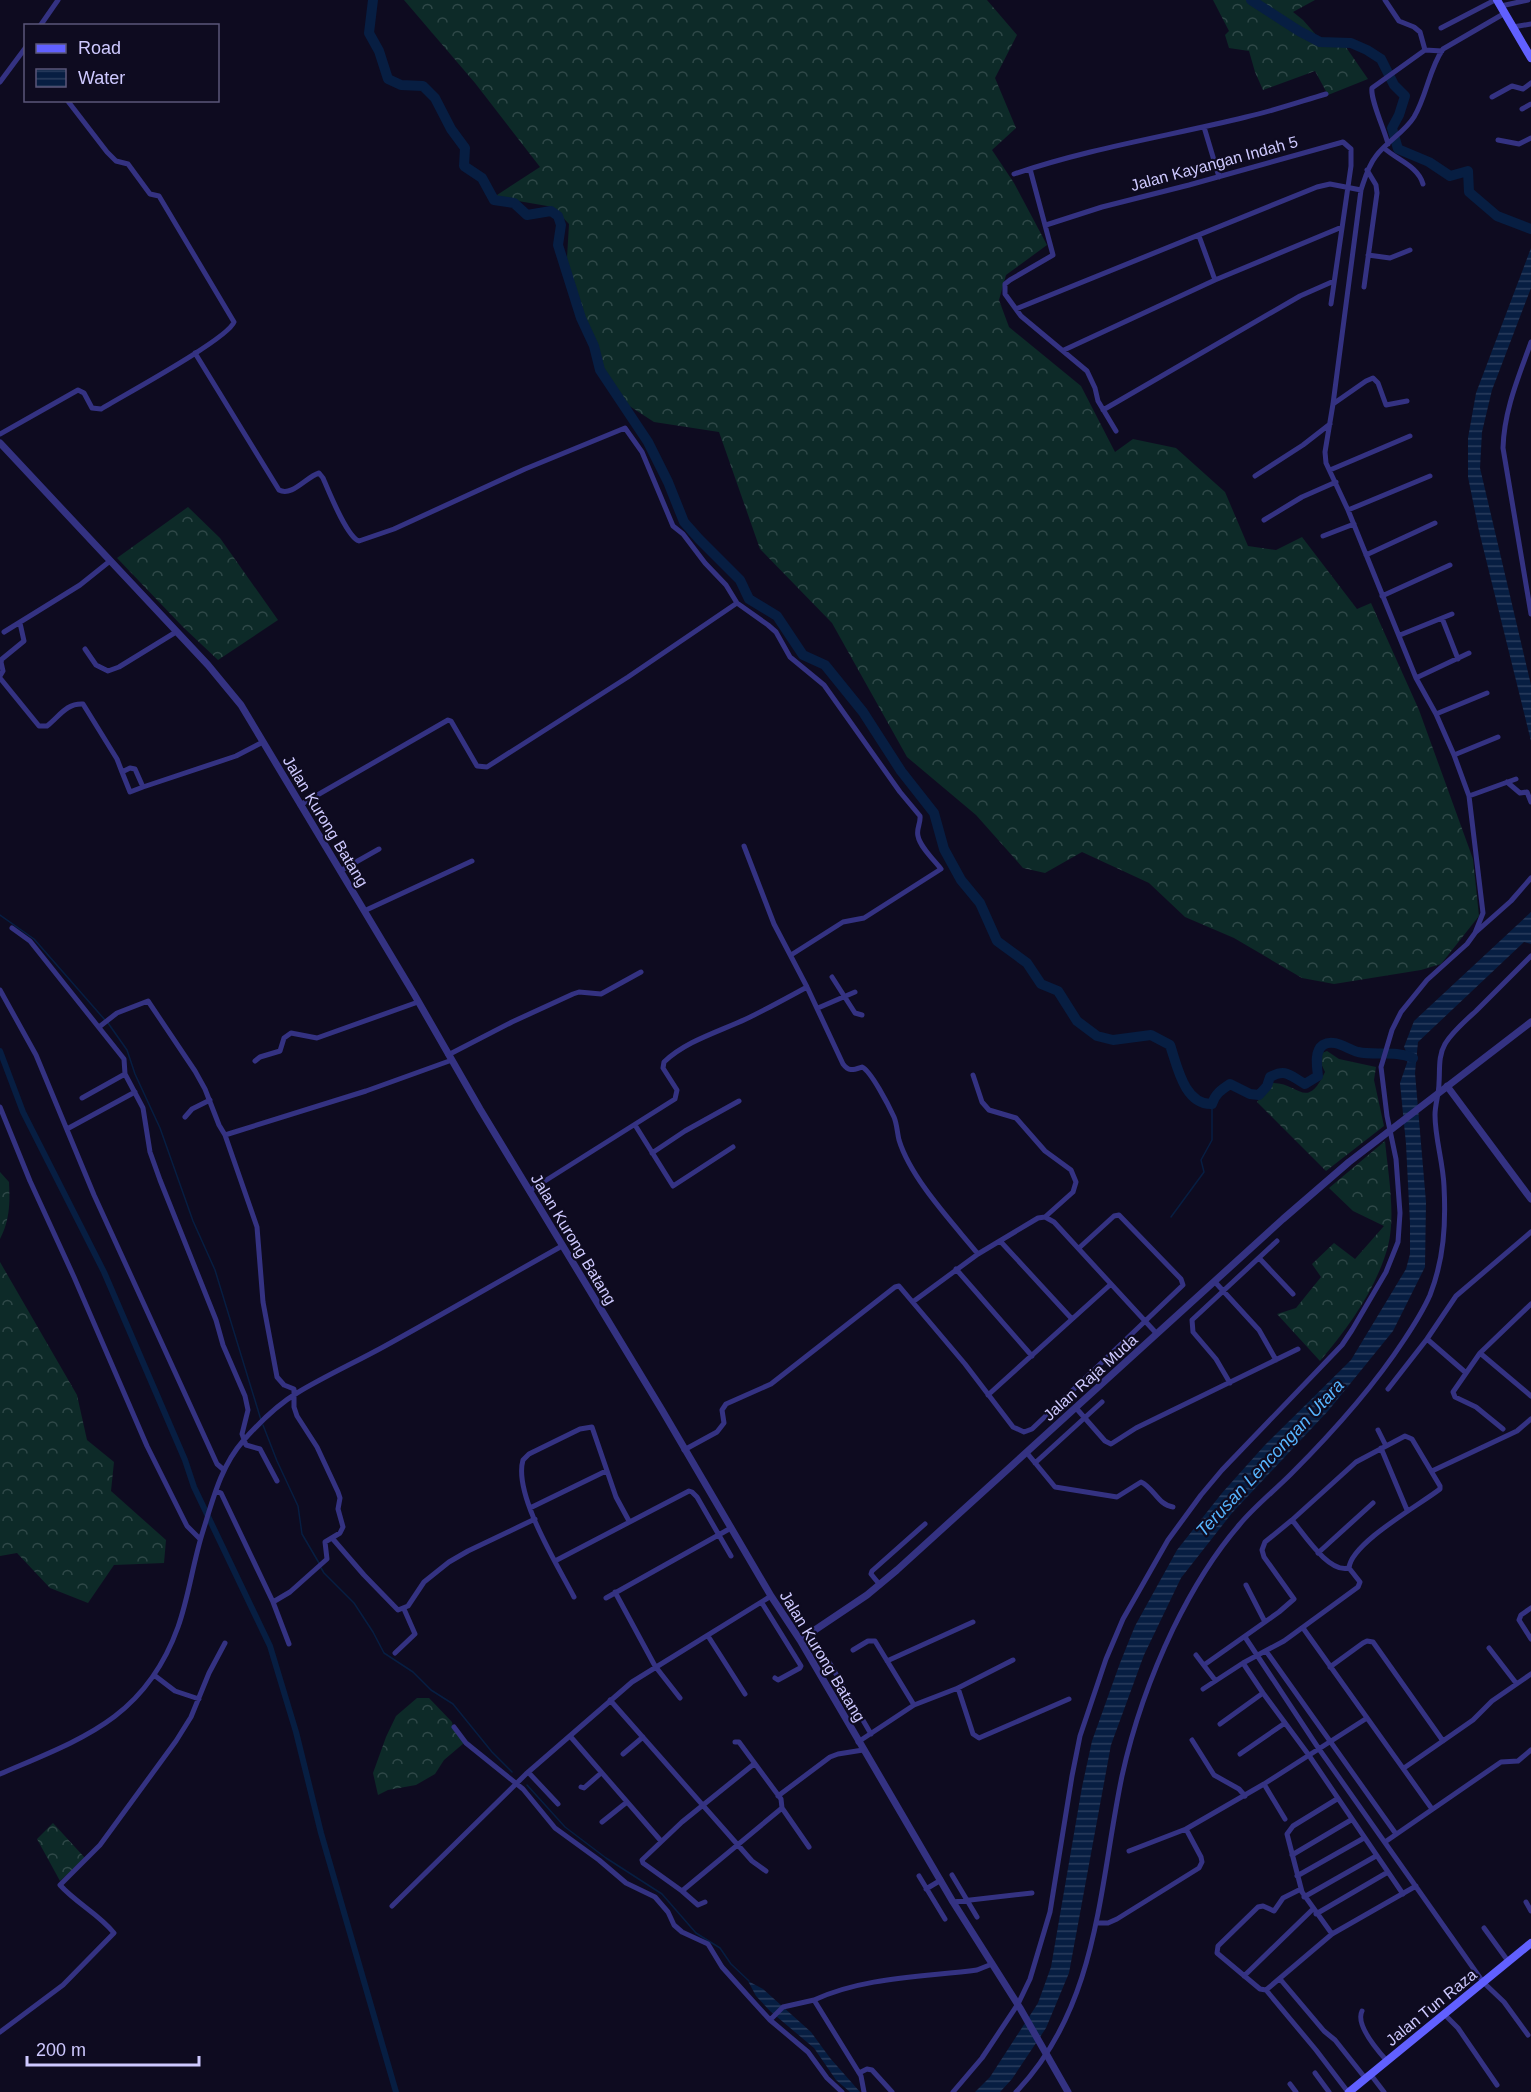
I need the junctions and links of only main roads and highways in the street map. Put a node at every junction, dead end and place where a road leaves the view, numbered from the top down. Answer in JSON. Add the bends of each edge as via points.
{"nodes":[{"id":1,"x":1500,"y":5,"type":"edge"},
{"id":2,"x":1530,"y":55,"type":"edge"},
{"id":3,"x":1531,"y":1943,"type":"edge"},
{"id":4,"x":1348,"y":2092,"type":"edge"}],
"edges":[{"from":1,"to":2,"type":"main road"},
{"from":3,"to":4,"type":"main road","name":"Jalan Tun Raza"}]}
